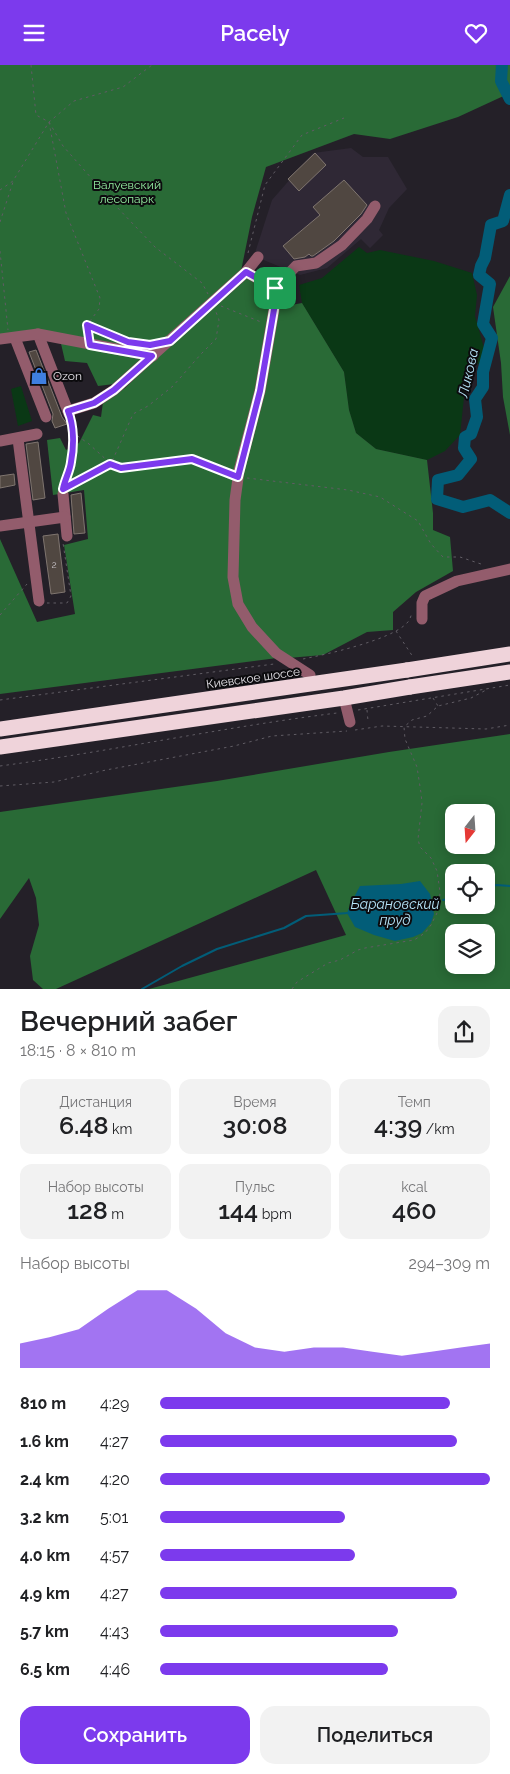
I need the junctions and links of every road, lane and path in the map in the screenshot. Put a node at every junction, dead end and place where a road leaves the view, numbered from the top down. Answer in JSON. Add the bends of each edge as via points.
{"nodes":[{"id":1,"x":31,"y":65,"type":"edge"},
{"id":2,"x":152,"y":65,"type":"edge"},
{"id":3,"x":344,"y":118,"type":"dead end"},
{"id":4,"x":49,"y":122,"type":"junction"},
{"id":5,"x":13,"y":181,"type":"junction"},
{"id":6,"x":0,"y":190,"type":"edge"},
{"id":7,"x":375,"y":206,"type":"dead end"},
{"id":8,"x":0,"y":222,"type":"edge"},
{"id":9,"x":0,"y":251,"type":"edge"},
{"id":10,"x":258,"y":257,"type":"dead end"},
{"id":11,"x":247,"y":271,"type":"junction"},
{"id":12,"x":275,"y":288,"type":"junction"},
{"id":13,"x":213,"y":303,"type":"junction"},
{"id":14,"x":87,"y":325,"type":"junction"},
{"id":15,"x":270,"y":326,"type":"junction"},
{"id":16,"x":38,"y":335,"type":"junction"},
{"id":17,"x":8,"y":338,"type":"edge"},
{"id":18,"x":128,"y":342,"type":"dead end"},
{"id":19,"x":135,"y":343,"type":"dead end"},
{"id":20,"x":90,"y":345,"type":"junction"},
{"id":21,"x":151,"y":351,"type":"junction"},
{"id":22,"x":68,"y":412,"type":"junction"},
{"id":23,"x":46,"y":417,"type":"dead end"},
{"id":24,"x":72,"y":432,"type":"junction"},
{"id":25,"x":37,"y":434,"type":"dead end"},
{"id":26,"x":18,"y":439,"type":"junction"},
{"id":27,"x":0,"y":441,"type":"edge"},
{"id":28,"x":110,"y":464,"type":"junction"},
{"id":29,"x":238,"y":477,"type":"junction"},
{"id":30,"x":63,"y":494,"type":"dead end"},
{"id":31,"x":65,"y":517,"type":"junction"},
{"id":32,"x":28,"y":522,"type":"junction"},
{"id":33,"x":0,"y":526,"type":"edge"},
{"id":34,"x":67,"y":534,"type":"joint"},
{"id":35,"x":505,"y":570,"type":"edge"},
{"id":36,"x":35,"y":574,"type":"junction"},
{"id":37,"x":39,"y":601,"type":"joint"},
{"id":38,"x":422,"y":603,"type":"junction"},
{"id":39,"x":0,"y":615,"type":"edge"},
{"id":40,"x":422,"y":619,"type":"dead end"},
{"id":41,"x":510,"y":654,"type":"edge"},
{"id":42,"x":290,"y":662,"type":"junction"},
{"id":43,"x":510,"y":672,"type":"edge"},
{"id":44,"x":310,"y":675,"type":"dead end"},
{"id":45,"x":495,"y":685,"type":"dead end"},
{"id":46,"x":510,"y":685,"type":"edge"},
{"id":47,"x":489,"y":688,"type":"junction"},
{"id":48,"x":344,"y":697,"type":"junction"},
{"id":49,"x":0,"y":700,"type":"edge"},
{"id":50,"x":367,"y":709,"type":"junction"},
{"id":51,"x":349,"y":719,"type":"junction"},
{"id":52,"x":368,"y":721,"type":"dead end"},
{"id":53,"x":510,"y":725,"type":"edge"},
{"id":54,"x":404,"y":727,"type":"junction"},
{"id":55,"x":0,"y":729,"type":"edge"},
{"id":56,"x":0,"y":747,"type":"edge"},
{"id":57,"x":0,"y":766,"type":"edge"},
{"id":58,"x":0,"y":786,"type":"edge"},
{"id":59,"x":292,"y":989,"type":"edge"}],
"edges":[{"from":1,"to":4,"type":"path","via":[[36,115]]},
{"from":2,"to":4,"type":"path","via":[[123,87],[74,101]]},
{"from":3,"to":11,"type":"path","via":[[302,135],[265,185],[248,253]]},
{"from":4,"to":5,"type":"path"},
{"from":4,"to":13,"type":"path","via":[[63,146],[115,205],[155,247],[202,283]]},
{"from":4,"to":14,"type":"path","via":[[66,213],[100,298],[99,309]]},
{"from":5,"to":6,"type":"path"},
{"from":5,"to":8,"type":"path"},
{"from":7,"to":12,"type":"street","via":[[342,245],[316,263],[296,266]]},
{"from":9,"to":17,"type":"path"},
{"from":10,"to":11,"type":"street"},
{"from":11,"to":12,"type":"street"},
{"from":11,"to":13,"type":"street"},
{"from":12,"to":15,"type":"street","via":[[277,292]]},
{"from":13,"to":15,"type":"path"},
{"from":13,"to":21,"type":"street"},
{"from":13,"to":28,"type":"path","via":[[219,320],[216,339],[174,386],[133,414]]},
{"from":14,"to":18,"type":"path"},
{"from":14,"to":20,"type":"path"},
{"from":15,"to":29,"type":"street","via":[[260,391]]},
{"from":16,"to":17,"type":"street"},
{"from":16,"to":20,"type":"street"},
{"from":16,"to":22,"type":"street"},
{"from":17,"to":23,"type":"street"},
{"from":19,"to":21,"type":"path"},
{"from":20,"to":21,"type":"street"},
{"from":21,"to":22,"type":"street","via":[[114,390],[94,403]]},
{"from":22,"to":24,"type":"path"},
{"from":24,"to":28,"type":"path"},
{"from":24,"to":28,"type":"path","via":[[71,463],[63,489]]},
{"from":25,"to":26,"type":"street"},
{"from":26,"to":27,"type":"street"},
{"from":26,"to":32,"type":"street"},
{"from":28,"to":29,"type":"path","via":[[121,468],[192,459]]},
{"from":29,"to":35,"type":"path","via":[[380,497],[418,521],[431,544],[444,557],[460,557]]},
{"from":29,"to":42,"type":"street","via":[[233,537],[233,577],[238,604],[252,627],[276,653]]},
{"from":30,"to":31,"type":"street"},
{"from":31,"to":32,"type":"street"},
{"from":31,"to":34,"type":"street"},
{"from":32,"to":33,"type":"street"},
{"from":32,"to":36,"type":"street"},
{"from":34,"to":37,"type":"path","via":[[62,539],[71,596],[67,603]]},
{"from":35,"to":38,"type":"street","via":[[457,581],[424,596]]},
{"from":36,"to":37,"type":"street"},
{"from":36,"to":39,"type":"path"},
{"from":38,"to":40,"type":"street"},
{"from":38,"to":42,"type":"path","via":[[415,605],[408,621],[396,631],[330,654]]},
{"from":41,"to":55,"type":"highway","name":"Киевское шоссе","bridge":true},
{"from":42,"to":44,"type":"street"},
{"from":42,"to":49,"type":"path"},
{"from":43,"to":48,"type":"highway","bridge":true},
{"from":45,"to":47,"type":"path"},
{"from":46,"to":47,"type":"path"},
{"from":47,"to":50,"type":"path"},
{"from":47,"to":54,"type":"path","via":[[438,706],[427,716],[412,719]]},
{"from":48,"to":51,"type":"street"},
{"from":48,"to":56,"type":"highway"},
{"from":50,"to":51,"type":"path","via":[[357,710]]},
{"from":50,"to":52,"type":"path"},
{"from":51,"to":57,"type":"path","via":[[337,713]]},
{"from":53,"to":54,"type":"path","via":[[486,729]]},
{"from":54,"to":58,"type":"path","via":[[272,736],[54,781]]},
{"from":54,"to":59,"type":"path","via":[[405,739],[417,767],[421,793],[418,839],[420,847],[434,864],[440,881],[439,909],[425,933],[414,940],[358,950],[312,972]]}]}
